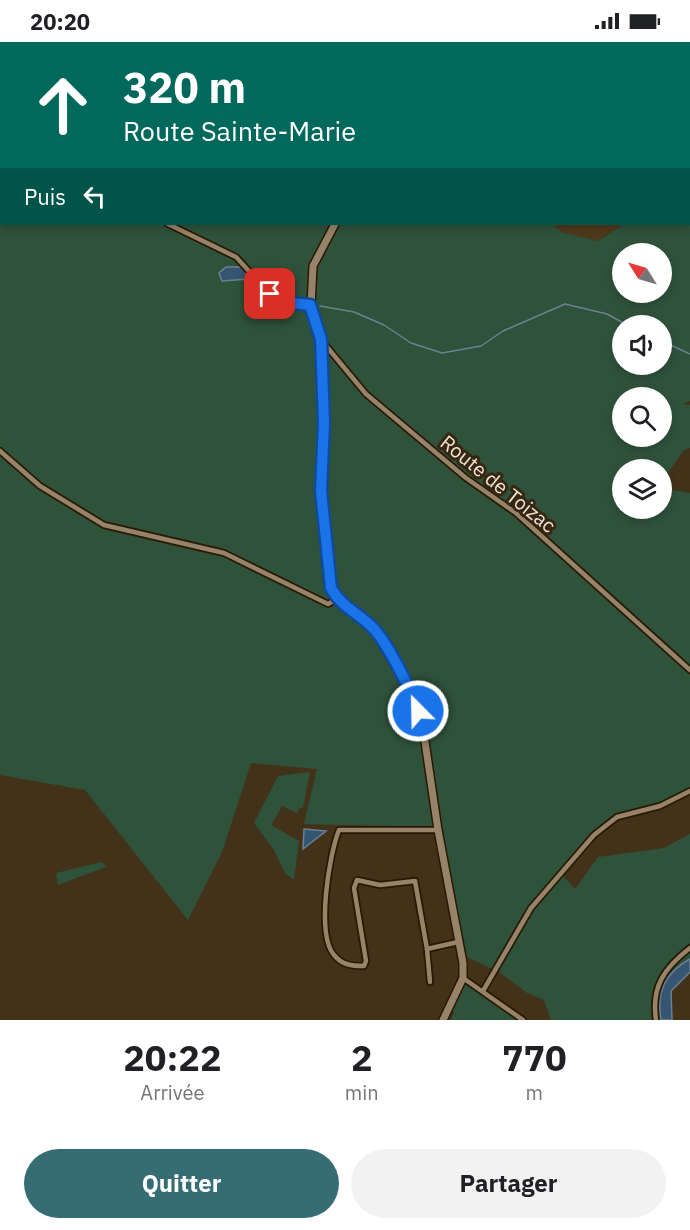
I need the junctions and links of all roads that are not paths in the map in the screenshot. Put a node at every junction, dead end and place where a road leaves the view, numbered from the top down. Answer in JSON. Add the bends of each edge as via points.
{"nodes":[{"id":1,"x":170,"y":225,"type":"edge"},
{"id":2,"x":334,"y":225,"type":"edge"},
{"id":3,"x":310,"y":305,"type":"junction"},
{"id":4,"x":321,"y":339,"type":"junction"},
{"id":5,"x":0,"y":451,"type":"edge"},
{"id":6,"x":337,"y":599,"type":"junction"},
{"id":7,"x":690,"y":670,"type":"edge"},
{"id":8,"x":690,"y":791,"type":"edge"},
{"id":9,"x":438,"y":830,"type":"junction"},
{"id":10,"x":458,"y":942,"type":"junction"},
{"id":11,"x":690,"y":948,"type":"edge"},
{"id":12,"x":427,"y":949,"type":"junction"},
{"id":13,"x":463,"y":978,"type":"junction"},
{"id":14,"x":430,"y":982,"type":"dead end"},
{"id":15,"x":483,"y":991,"type":"junction"},
{"id":16,"x":443,"y":1020,"type":"edge"},
{"id":17,"x":523,"y":1020,"type":"edge"},
{"id":18,"x":656,"y":1020,"type":"edge"}],
"edges":[{"from":1,"to":3,"type":"street","via":[[236,257],[270,294]]},
{"from":2,"to":3,"type":"street","via":[[314,266]]},
{"from":3,"to":4,"type":"street"},
{"from":4,"to":6,"type":"street","via":[[321,491],[331,588]]},
{"from":4,"to":7,"type":"street","name":"Route de Toizac","via":[[366,394],[466,478],[516,513]]},
{"from":5,"to":6,"type":"street","via":[[40,486],[104,525],[224,553],[328,604]]},
{"from":6,"to":9,"type":"street","via":[[374,630],[412,694],[423,728]]},
{"from":8,"to":15,"type":"street","via":[[660,806],[617,817],[594,835],[524,918]]},
{"from":9,"to":10,"type":"street"},
{"from":9,"to":12,"type":"street","via":[[339,830],[326,889],[327,941],[332,954],[342,963],[364,966],[366,961],[354,888],[357,880],[380,885],[415,881]]},
{"from":10,"to":12,"type":"street"},
{"from":10,"to":13,"type":"street"},
{"from":11,"to":18,"type":"street","via":[[660,978],[654,996]]},
{"from":12,"to":14,"type":"street"},
{"from":13,"to":15,"type":"street"},
{"from":13,"to":16,"type":"street"},
{"from":15,"to":17,"type":"street"}]}
